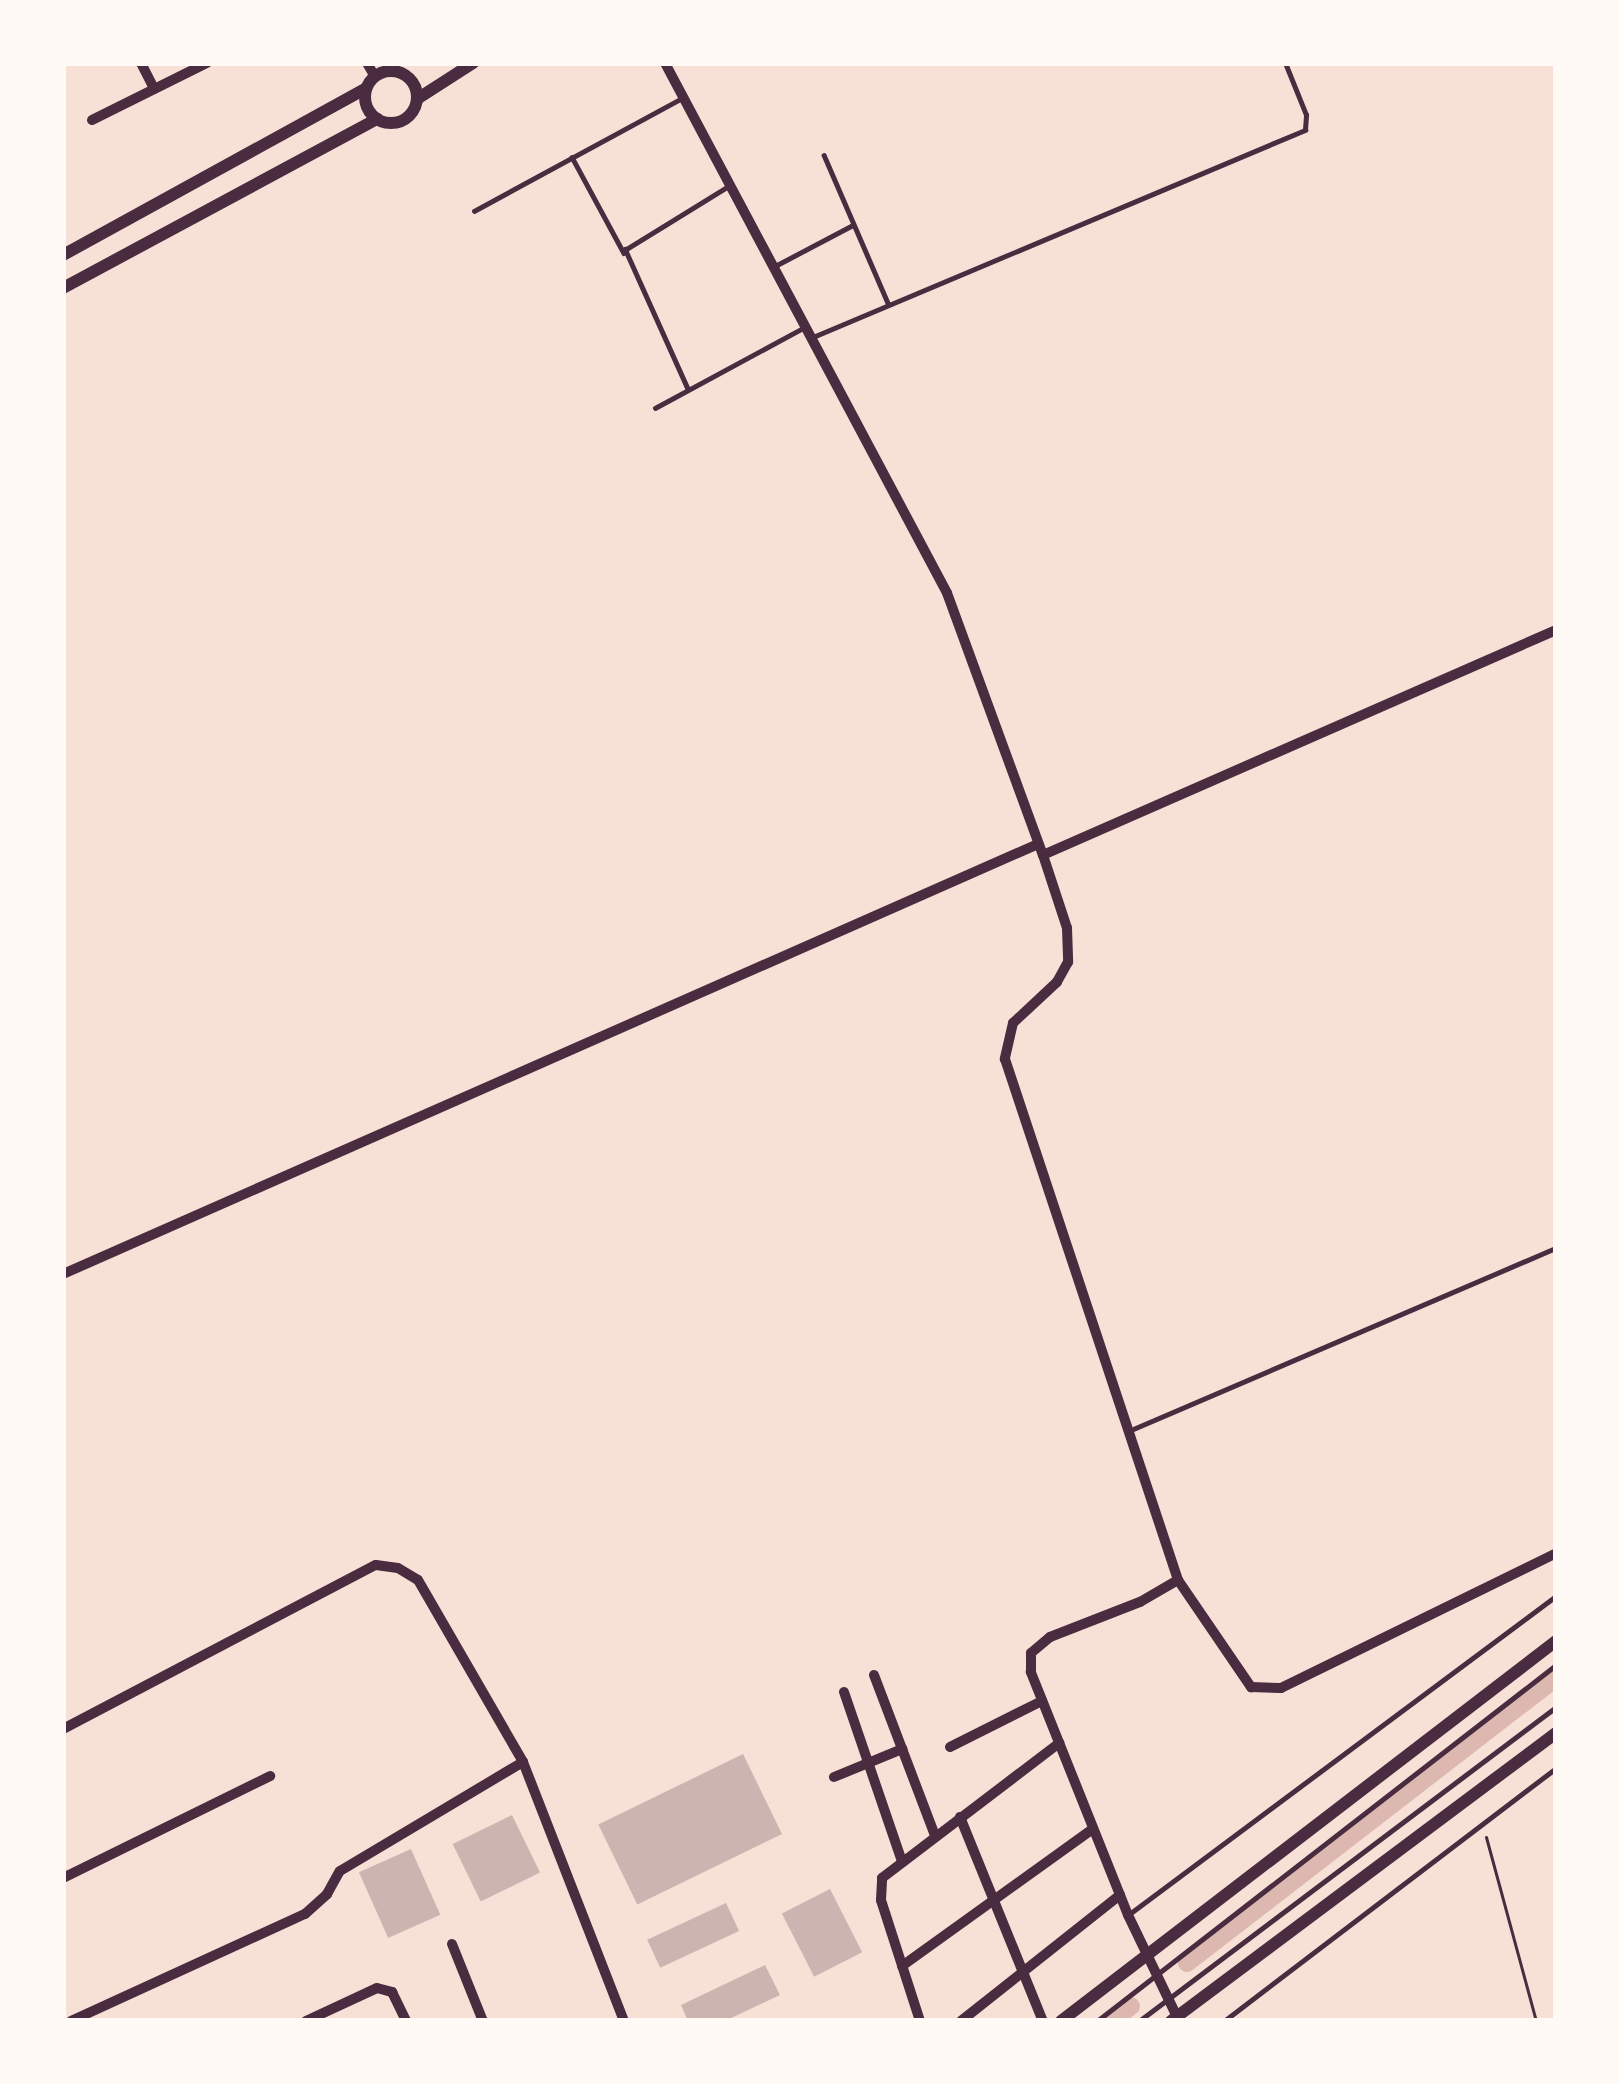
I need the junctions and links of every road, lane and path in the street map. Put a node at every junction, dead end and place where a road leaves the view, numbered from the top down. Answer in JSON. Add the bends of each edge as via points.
{"nodes":[{"id":1,"x":141,"y":63,"type":"edge"},
{"id":2,"x":207,"y":63,"type":"edge"},
{"id":3,"x":414,"y":63,"type":"edge"},
{"id":4,"x":472,"y":63,"type":"edge"},
{"id":5,"x":665,"y":63,"type":"edge"},
{"id":6,"x":1285,"y":63,"type":"edge"},
{"id":7,"x":371,"y":69,"type":"edge"},
{"id":8,"x":399,"y":71,"type":"junction"},
{"id":9,"x":154,"y":89,"type":"junction"},
{"id":10,"x":365,"y":89,"type":"junction"},
{"id":11,"x":684,"y":97,"type":"junction"},
{"id":12,"x":417,"y":99,"type":"junction"},
{"id":13,"x":377,"y":119,"type":"junction"},
{"id":14,"x":92,"y":120,"type":"dead end"},
{"id":15,"x":824,"y":155,"type":"dead end"},
{"id":16,"x":572,"y":158,"type":"junction"},
{"id":17,"x":732,"y":184,"type":"junction"},
{"id":18,"x":474,"y":211,"type":"dead end"},
{"id":19,"x":853,"y":225,"type":"junction"},
{"id":20,"x":63,"y":255,"type":"edge"},
{"id":21,"x":625,"y":256,"type":"junction"},
{"id":22,"x":775,"y":266,"type":"junction"},
{"id":23,"x":63,"y":288,"type":"edge"},
{"id":24,"x":889,"y":305,"type":"junction"},
{"id":25,"x":810,"y":332,"type":"junction"},
{"id":26,"x":688,"y":390,"type":"junction"},
{"id":27,"x":655,"y":408,"type":"dead end"},
{"id":28,"x":1556,"y":629,"type":"edge"},
{"id":29,"x":1040,"y":850,"type":"junction"},
{"id":30,"x":1556,"y":1249,"type":"edge"},
{"id":31,"x":63,"y":1274,"type":"edge"},
{"id":32,"x":1130,"y":1430,"type":"junction"},
{"id":33,"x":1556,"y":1553,"type":"edge"},
{"id":34,"x":1178,"y":1580,"type":"junction"},
{"id":35,"x":1556,"y":1596,"type":"edge"},
{"id":36,"x":1556,"y":1641,"type":"edge"},
{"id":37,"x":1556,"y":1665,"type":"edge"},
{"id":38,"x":874,"y":1675,"type":"dead end"},
{"id":39,"x":844,"y":1692,"type":"dead end"},
{"id":40,"x":1042,"y":1700,"type":"junction"},
{"id":41,"x":1556,"y":1707,"type":"edge"},
{"id":42,"x":63,"y":1729,"type":"edge"},
{"id":43,"x":1556,"y":1733,"type":"edge"},
{"id":44,"x":1059,"y":1743,"type":"junction"},
{"id":45,"x":950,"y":1748,"type":"dead end"},
{"id":46,"x":902,"y":1749,"type":"junction"},
{"id":47,"x":523,"y":1762,"type":"junction"},
{"id":48,"x":869,"y":1762,"type":"junction"},
{"id":49,"x":1556,"y":1768,"type":"edge"},
{"id":50,"x":269,"y":1776,"type":"dead end"},
{"id":51,"x":834,"y":1777,"type":"dead end"},
{"id":52,"x":960,"y":1817,"type":"junction"},
{"id":53,"x":1483,"y":1824,"type":"junction"},
{"id":54,"x":1094,"y":1828,"type":"junction"},
{"id":55,"x":935,"y":1836,"type":"junction"},
{"id":56,"x":902,"y":1861,"type":"junction"},
{"id":57,"x":63,"y":1878,"type":"edge"},
{"id":58,"x":1120,"y":1895,"type":"junction"},
{"id":59,"x":994,"y":1901,"type":"junction"},
{"id":60,"x":1128,"y":1916,"type":"junction"},
{"id":61,"x":452,"y":1944,"type":"dead end"},
{"id":62,"x":1144,"y":1954,"type":"junction"},
{"id":63,"x":902,"y":1966,"type":"junction"},
{"id":64,"x":1023,"y":1972,"type":"junction"},
{"id":65,"x":1155,"y":1973,"type":"junction"},
{"id":66,"x":1167,"y":1999,"type":"junction"},
{"id":67,"x":1175,"y":2020,"type":"edge"},
{"id":68,"x":71,"y":2021,"type":"edge"},
{"id":69,"x":306,"y":2021,"type":"edge"},
{"id":70,"x":406,"y":2021,"type":"edge"},
{"id":71,"x":483,"y":2021,"type":"edge"},
{"id":72,"x":624,"y":2021,"type":"edge"},
{"id":73,"x":920,"y":2021,"type":"edge"},
{"id":74,"x":961,"y":2021,"type":"edge"},
{"id":75,"x":1042,"y":2021,"type":"edge"},
{"id":76,"x":1061,"y":2021,"type":"edge"},
{"id":77,"x":1097,"y":2021,"type":"edge"},
{"id":78,"x":1139,"y":2021,"type":"edge"},
{"id":79,"x":1224,"y":2021,"type":"edge"},
{"id":80,"x":1536,"y":2021,"type":"edge"}],
"edges":[{"from":1,"to":9,"type":"street"},
{"from":2,"to":9,"type":"street"},
{"from":3,"to":8,"type":"street"},
{"from":4,"to":12,"type":"street"},
{"from":5,"to":11,"type":"street"},
{"from":6,"to":24,"type":"lane","via":[[1305,130]]},
{"from":7,"to":8,"type":"street"},
{"from":7,"to":10,"type":"street"},
{"from":8,"to":12,"type":"street"},
{"from":9,"to":14,"type":"street"},
{"from":10,"to":13,"type":"street"},
{"from":10,"to":20,"type":"street"},
{"from":11,"to":16,"type":"lane"},
{"from":11,"to":17,"type":"street"},
{"from":12,"to":13,"type":"street","via":[[403,120]]},
{"from":13,"to":23,"type":"street"},
{"from":15,"to":19,"type":"lane"},
{"from":16,"to":18,"type":"lane"},
{"from":16,"to":21,"type":"lane"},
{"from":17,"to":21,"type":"lane","via":[[629,246]]},
{"from":17,"to":22,"type":"street"},
{"from":19,"to":22,"type":"lane"},
{"from":19,"to":24,"type":"lane"},
{"from":21,"to":26,"type":"lane"},
{"from":22,"to":25,"type":"street"},
{"from":24,"to":25,"type":"lane"},
{"from":25,"to":26,"type":"lane"},
{"from":25,"to":29,"type":"street","via":[[953,607]]},
{"from":26,"to":27,"type":"lane"},
{"from":28,"to":29,"type":"street"},
{"from":29,"to":31,"type":"street"},
{"from":29,"to":32,"type":"street","via":[[1067,928],[1068,962],[1013,1023],[1004,1059]]},
{"from":30,"to":32,"type":"lane"},
{"from":32,"to":34,"type":"street"},
{"from":33,"to":34,"type":"street","via":[[1315,1676],[1261,1691],[1251,1688]]},
{"from":34,"to":40,"type":"street","via":[[1031,1653]]},
{"from":35,"to":60,"type":"lane"},
{"from":36,"to":62,"type":"street"},
{"from":37,"to":65,"type":"lane"},
{"from":38,"to":46,"type":"street"},
{"from":39,"to":48,"type":"street"},
{"from":40,"to":44,"type":"street"},
{"from":40,"to":45,"type":"street"},
{"from":41,"to":66,"type":"lane"},
{"from":42,"to":47,"type":"street","via":[[376,1565],[418,1580]]},
{"from":43,"to":67,"type":"street"},
{"from":44,"to":52,"type":"street"},
{"from":44,"to":54,"type":"street"},
{"from":46,"to":48,"type":"street"},
{"from":46,"to":55,"type":"street"},
{"from":47,"to":68,"type":"street","via":[[340,1871],[305,1913]]},
{"from":47,"to":72,"type":"street"},
{"from":48,"to":51,"type":"street"},
{"from":48,"to":56,"type":"street"},
{"from":49,"to":53,"type":"lane"},
{"from":50,"to":57,"type":"street"},
{"from":52,"to":55,"type":"street"},
{"from":52,"to":59,"type":"street"},
{"from":53,"to":79,"type":"lane"},
{"from":53,"to":80,"type":"path"},
{"from":54,"to":58,"type":"street"},
{"from":54,"to":59,"type":"street"},
{"from":55,"to":56,"type":"street"},
{"from":56,"to":63,"type":"street","via":[[880,1890]]},
{"from":58,"to":60,"type":"street"},
{"from":58,"to":64,"type":"street"},
{"from":59,"to":63,"type":"street"},
{"from":59,"to":64,"type":"street"},
{"from":60,"to":62,"type":"street"},
{"from":61,"to":71,"type":"street"},
{"from":62,"to":65,"type":"street"},
{"from":62,"to":76,"type":"street"},
{"from":63,"to":73,"type":"street"},
{"from":64,"to":74,"type":"street"},
{"from":64,"to":75,"type":"street"},
{"from":65,"to":66,"type":"street"},
{"from":65,"to":77,"type":"lane"},
{"from":66,"to":67,"type":"street"},
{"from":66,"to":78,"type":"lane"},
{"from":69,"to":70,"type":"street","via":[[377,1988],[392,1992]]}]}
